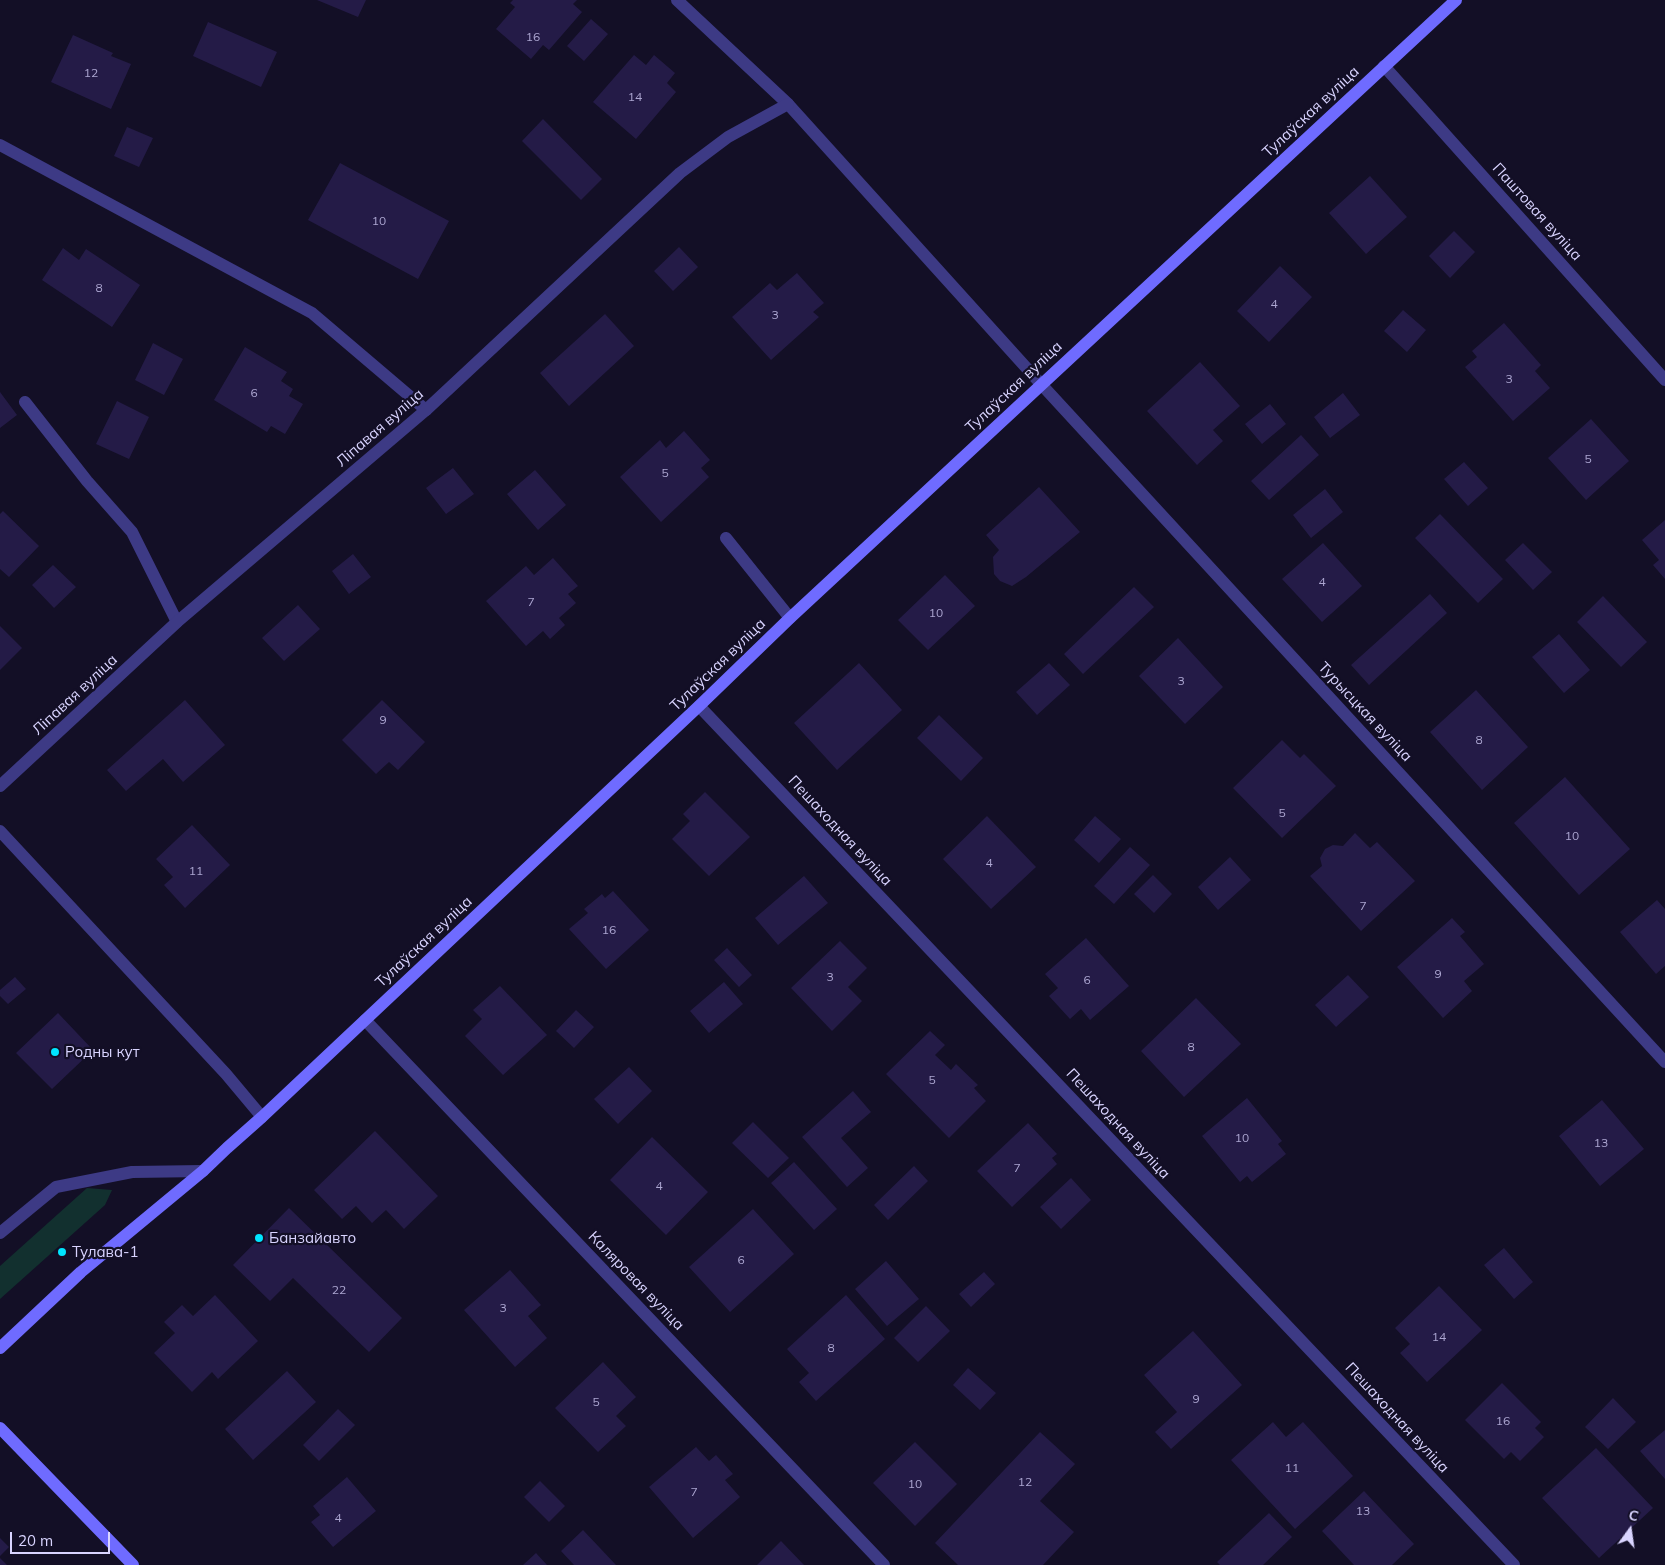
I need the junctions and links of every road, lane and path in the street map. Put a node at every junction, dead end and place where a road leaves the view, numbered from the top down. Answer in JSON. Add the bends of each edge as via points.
{"nodes":[{"id":1,"x":677,"y":0,"type":"edge"},
{"id":2,"x":1456,"y":0,"type":"edge"},
{"id":3,"x":1384,"y":66,"type":"junction"},
{"id":4,"x":788,"y":104,"type":"junction"},
{"id":5,"x":0,"y":145,"type":"edge"},
{"id":6,"x":1665,"y":380,"type":"edge"},
{"id":7,"x":1041,"y":384,"type":"junction"},
{"id":8,"x":26,"y":402,"type":"dead end"},
{"id":9,"x":426,"y":410,"type":"junction"},
{"id":10,"x":726,"y":538,"type":"dead end"},
{"id":11,"x":790,"y":618,"type":"junction"},
{"id":12,"x":178,"y":622,"type":"junction"},
{"id":13,"x":699,"y":706,"type":"junction"},
{"id":14,"x":0,"y":786,"type":"edge"},
{"id":15,"x":0,"y":831,"type":"edge"},
{"id":16,"x":365,"y":1020,"type":"junction"},
{"id":17,"x":1665,"y":1062,"type":"edge"},
{"id":18,"x":262,"y":1117,"type":"junction"},
{"id":19,"x":202,"y":1172,"type":"junction"},
{"id":20,"x":0,"y":1233,"type":"edge"},
{"id":21,"x":0,"y":1348,"type":"edge"},
{"id":22,"x":0,"y":1428,"type":"edge"},
{"id":23,"x":133,"y":1565,"type":"edge"},
{"id":24,"x":884,"y":1565,"type":"edge"},
{"id":25,"x":1514,"y":1565,"type":"edge"}],
"edges":[{"from":1,"to":4,"type":"street","name":"Турысцкая вуліца"},
{"from":2,"to":3,"type":"main road","name":"Тулаўская вуліца"},
{"from":3,"to":6,"type":"street","name":"Паштовая вуліца"},
{"from":3,"to":7,"type":"main road","name":"Тулаўская вуліца"},
{"from":4,"to":7,"type":"street","name":"Турысцкая вуліца"},
{"from":4,"to":9,"type":"street","name":"Ліпавая вуліца","via":[[728,137],[680,173]]},
{"from":5,"to":9,"type":"street","via":[[312,313]]},
{"from":7,"to":11,"type":"main road","name":"Тулаўская вуліца"},
{"from":7,"to":17,"type":"street","name":"Турысцкая вуліца"},
{"from":8,"to":12,"type":"street","via":[[132,532]]},
{"from":9,"to":12,"type":"street","name":"Ліпавая вуліца"},
{"from":10,"to":11,"type":"street"},
{"from":11,"to":13,"type":"main road","name":"Тулаўская вуліца"},
{"from":12,"to":14,"type":"street","name":"Ліпавая вуліца"},
{"from":13,"to":16,"type":"main road","name":"Тулаўская вуліца"},
{"from":13,"to":25,"type":"street","name":"Пешаходная вуліца"},
{"from":15,"to":18,"type":"street","via":[[226,1074]]},
{"from":16,"to":18,"type":"main road","name":"Тулаўская вуліца"},
{"from":16,"to":24,"type":"street","name":"Каляровая вуліца"},
{"from":18,"to":19,"type":"main road","name":"Тулаўская вуліца"},
{"from":19,"to":20,"type":"street","via":[[132,1172],[56,1188]]},
{"from":19,"to":21,"type":"main road","name":"Тулаўская вуліца","via":[[82,1272]]},
{"from":22,"to":23,"type":"main road"}]}
